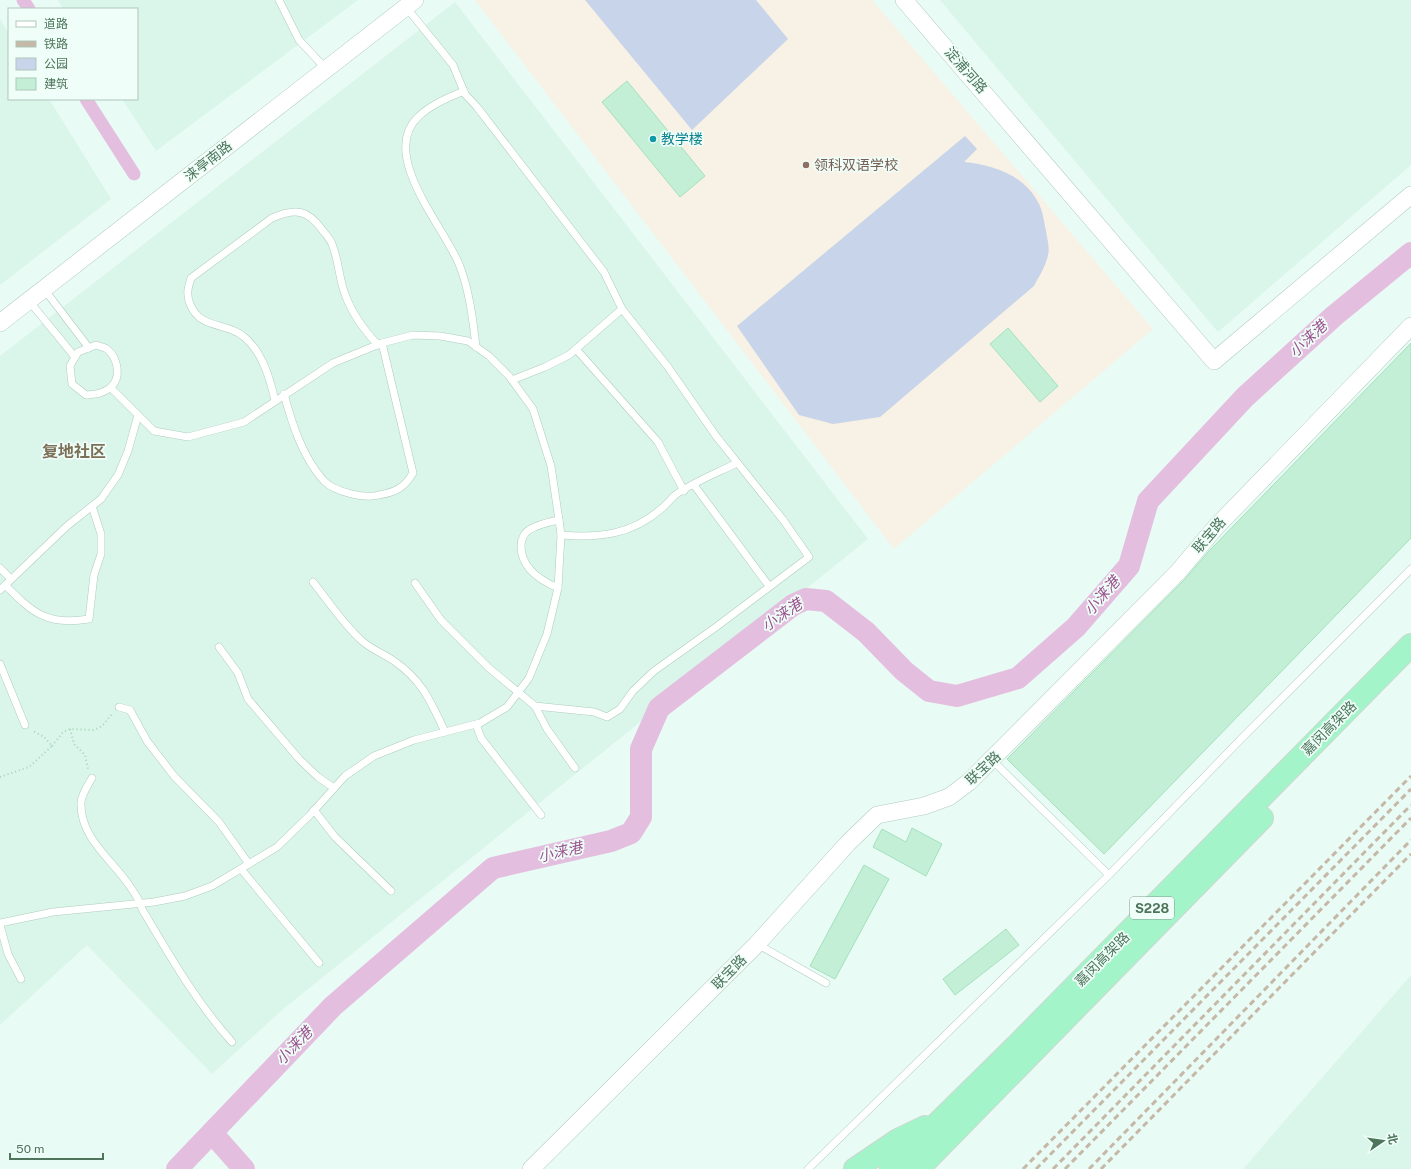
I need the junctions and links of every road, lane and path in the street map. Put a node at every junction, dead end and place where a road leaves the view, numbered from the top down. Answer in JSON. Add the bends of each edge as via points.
{"nodes":[{"id":1,"x":279,"y":0,"type":"edge"},
{"id":2,"x":904,"y":0,"type":"edge"},
{"id":3,"x":411,"y":4,"type":"edge"},
{"id":4,"x":326,"y":69,"type":"junction"},
{"id":5,"x":464,"y":90,"type":"junction"},
{"id":6,"x":1411,"y":195,"type":"edge"},
{"id":7,"x":44,"y":288,"type":"junction"},
{"id":8,"x":28,"y":300,"type":"junction"},
{"id":9,"x":622,"y":309,"type":"junction"},
{"id":10,"x":0,"y":323,"type":"edge"},
{"id":11,"x":1411,"y":326,"type":"edge"},
{"id":12,"x":380,"y":344,"type":"junction"},
{"id":13,"x":476,"y":347,"type":"junction"},
{"id":14,"x":89,"y":348,"type":"junction"},
{"id":15,"x":576,"y":349,"type":"junction"},
{"id":16,"x":75,"y":357,"type":"junction"},
{"id":17,"x":512,"y":380,"type":"junction"},
{"id":18,"x":111,"y":388,"type":"junction"},
{"id":19,"x":284,"y":394,"type":"junction"},
{"id":20,"x":275,"y":401,"type":"junction"},
{"id":21,"x":138,"y":415,"type":"junction"},
{"id":22,"x":736,"y":463,"type":"junction"},
{"id":23,"x":694,"y":485,"type":"junction"},
{"id":24,"x":684,"y":491,"type":"junction"},
{"id":25,"x":92,"y":506,"type":"junction"},
{"id":26,"x":559,"y":520,"type":"junction"},
{"id":27,"x":561,"y":535,"type":"junction"},
{"id":28,"x":0,"y":568,"type":"edge"},
{"id":29,"x":1411,"y":569,"type":"edge"},
{"id":30,"x":11,"y":579,"type":"junction"},
{"id":31,"x":314,"y":582,"type":"dead end"},
{"id":32,"x":415,"y":583,"type":"dead end"},
{"id":33,"x":769,"y":586,"type":"junction"},
{"id":34,"x":2,"y":588,"type":"edge"},
{"id":35,"x":558,"y":588,"type":"junction"},
{"id":36,"x":1411,"y":645,"type":"edge"},
{"id":37,"x":219,"y":646,"type":"dead end"},
{"id":38,"x":0,"y":664,"type":"edge"},
{"id":39,"x":1411,"y":665,"type":"edge"},
{"id":40,"x":518,"y":693,"type":"junction"},
{"id":41,"x":534,"y":706,"type":"junction"},
{"id":42,"x":119,"y":707,"type":"joint"},
{"id":43,"x":476,"y":724,"type":"junction"},
{"id":44,"x":25,"y":725,"type":"joint"},
{"id":45,"x":70,"y":730,"type":"junction"},
{"id":46,"x":445,"y":732,"type":"junction"},
{"id":47,"x":52,"y":746,"type":"junction"},
{"id":48,"x":992,"y":760,"type":"junction"},
{"id":49,"x":575,"y":768,"type":"dead end"},
{"id":50,"x":0,"y":777,"type":"edge"},
{"id":51,"x":92,"y":778,"type":"joint"},
{"id":52,"x":334,"y":788,"type":"junction"},
{"id":53,"x":314,"y":810,"type":"junction"},
{"id":54,"x":541,"y":815,"type":"dead end"},
{"id":55,"x":249,"y":864,"type":"junction"},
{"id":56,"x":241,"y":869,"type":"junction"},
{"id":57,"x":1109,"y":875,"type":"junction"},
{"id":58,"x":391,"y":891,"type":"dead end"},
{"id":59,"x":141,"y":903,"type":"junction"},
{"id":60,"x":0,"y":924,"type":"edge"},
{"id":61,"x":757,"y":944,"type":"junction"},
{"id":62,"x":319,"y":964,"type":"dead end"},
{"id":63,"x":21,"y":979,"type":"dead end"},
{"id":64,"x":826,"y":983,"type":"dead end"},
{"id":65,"x":232,"y":1042,"type":"dead end"},
{"id":66,"x":951,"y":1123,"type":"junction"},
{"id":67,"x":531,"y":1169,"type":"edge"},
{"id":68,"x":808,"y":1169,"type":"edge"},
{"id":69,"x":854,"y":1169,"type":"edge"},
{"id":70,"x":891,"y":1169,"type":"edge"},
{"id":71,"x":918,"y":1169,"type":"edge"},
{"id":72,"x":934,"y":1169,"type":"edge"}],
"edges":[{"from":1,"to":4,"type":"lane","via":[[299,40]]},
{"from":2,"to":6,"type":"street","name":"淀浦河路","via":[[1214,361]]},
{"from":3,"to":4,"type":"street","name":"涞亭南路"},
{"from":3,"to":5,"type":"lane","via":[[453,65]]},
{"from":4,"to":7,"type":"street","name":"涞亭南路"},
{"from":5,"to":9,"type":"lane","via":[[604,272]]},
{"from":5,"to":13,"type":"lane","via":[[436,103],[416,119],[405,146],[410,171],[459,264],[473,320]]},
{"from":7,"to":8,"type":"street","name":"涞亭南路"},
{"from":7,"to":14,"type":"lane"},
{"from":8,"to":10,"type":"street","name":"涞亭南路"},
{"from":8,"to":16,"type":"lane"},
{"from":9,"to":15,"type":"lane"},
{"from":9,"to":22,"type":"lane","via":[[668,367]]},
{"from":11,"to":48,"type":"street","name":"联宝路","via":[[1214,528],[1178,572]]},
{"from":12,"to":13,"type":"lane","via":[[413,335],[426,335],[468,342]]},
{"from":12,"to":19,"type":"lane","via":[[333,363]]},
{"from":12,"to":19,"type":"lane","via":[[413,473],[406,484],[395,492],[369,498],[352,494],[325,482],[300,440]]},
{"from":12,"to":20,"type":"lane","via":[[364,330],[351,306],[345,294],[333,245],[319,225],[308,214],[295,211],[272,218],[191,278],[187,290],[193,312],[204,321],[243,335],[260,356]]},
{"from":13,"to":17,"type":"lane","via":[[489,356]]},
{"from":14,"to":16,"type":"lane","via":[[78,352]]},
{"from":14,"to":18,"type":"lane","via":[[96,345],[106,348],[116,359],[118,375]]},
{"from":15,"to":17,"type":"lane","via":[[545,367]]},
{"from":15,"to":24,"type":"lane","via":[[658,442]]},
{"from":16,"to":18,"type":"lane","via":[[70,366],[72,384],[86,395],[100,394]]},
{"from":17,"to":26,"type":"lane","via":[[533,409],[551,466]]},
{"from":18,"to":21,"type":"lane"},
{"from":19,"to":20,"type":"lane"},
{"from":20,"to":21,"type":"lane","via":[[244,422],[188,437],[154,431]]},
{"from":21,"to":25,"type":"lane","via":[[118,475],[101,499]]},
{"from":22,"to":23,"type":"lane"},
{"from":22,"to":33,"type":"lane","via":[[784,521],[809,557]]},
{"from":23,"to":24,"type":"lane"},
{"from":23,"to":33,"type":"lane"},
{"from":24,"to":27,"type":"lane","via":[[641,524],[616,533],[589,537]]},
{"from":25,"to":30,"type":"lane","via":[[61,531]]},
{"from":25,"to":34,"type":"lane","via":[[101,534],[101,554],[94,575],[89,619],[72,622],[38,615]]},
{"from":26,"to":27,"type":"lane"},
{"from":26,"to":35,"type":"lane","via":[[528,530],[521,540],[521,554],[529,570],[542,581]]},
{"from":27,"to":35,"type":"lane"},
{"from":28,"to":30,"type":"lane"},
{"from":29,"to":57,"type":"lane","via":[[1241,738]]},
{"from":30,"to":34,"type":"lane"},
{"from":31,"to":46,"type":"lane","via":[[351,631],[364,643],[413,675],[430,698]]},
{"from":32,"to":40,"type":"lane","via":[[441,620]]},
{"from":33,"to":41,"type":"lane","via":[[654,671],[633,691],[620,709],[607,717],[594,712]]},
{"from":35,"to":40,"type":"lane","via":[[548,634],[529,678]]},
{"from":36,"to":66,"type":"highway","name":"嘉闵高架路","number":"S228"},
{"from":37,"to":52,"type":"lane","via":[[238,674],[248,699],[300,760]]},
{"from":38,"to":44,"type":"lane"},
{"from":39,"to":66,"type":"highway","name":"嘉闵高架路","number":"S228"},
{"from":40,"to":41,"type":"lane"},
{"from":40,"to":43,"type":"lane","via":[[507,708]]},
{"from":41,"to":49,"type":"lane"},
{"from":42,"to":45,"type":"path","via":[[102,726],[94,730]]},
{"from":42,"to":55,"type":"lane","via":[[130,710],[147,741],[174,776],[219,822]]},
{"from":43,"to":46,"type":"lane"},
{"from":43,"to":54,"type":"lane","via":[[482,738]]},
{"from":44,"to":47,"type":"path","via":[[44,737]]},
{"from":45,"to":47,"type":"path","via":[[63,732]]},
{"from":45,"to":51,"type":"path","via":[[74,744],[85,755]]},
{"from":46,"to":52,"type":"lane","via":[[414,740],[374,756],[345,776]]},
{"from":47,"to":50,"type":"path","via":[[29,767]]},
{"from":48,"to":57,"type":"lane"},
{"from":48,"to":61,"type":"street","name":"联宝路","via":[[969,782],[948,797],[924,806],[877,815],[848,843]]},
{"from":51,"to":59,"type":"lane","via":[[81,802],[91,839],[122,873]]},
{"from":52,"to":53,"type":"lane"},
{"from":53,"to":55,"type":"lane","via":[[277,847]]},
{"from":53,"to":58,"type":"lane","via":[[335,837]]},
{"from":55,"to":56,"type":"lane"},
{"from":56,"to":59,"type":"lane","via":[[212,886],[185,896]]},
{"from":56,"to":62,"type":"lane"},
{"from":57,"to":68,"type":"lane"},
{"from":59,"to":60,"type":"lane","via":[[53,912]]},
{"from":59,"to":65,"type":"lane","via":[[142,910],[183,978]]},
{"from":60,"to":63,"type":"lane","via":[[8,954]]},
{"from":61,"to":64,"type":"lane"},
{"from":61,"to":67,"type":"street","name":"联宝路"},
{"from":66,"to":69,"type":"highway","via":[[898,1140]]},
{"from":66,"to":70,"type":"highway","name":"嘉闵高架路","number":"S228"},
{"from":66,"to":71,"type":"highway","name":"嘉闵高架路","number":"S228"},
{"from":66,"to":72,"type":"highway"}]}
